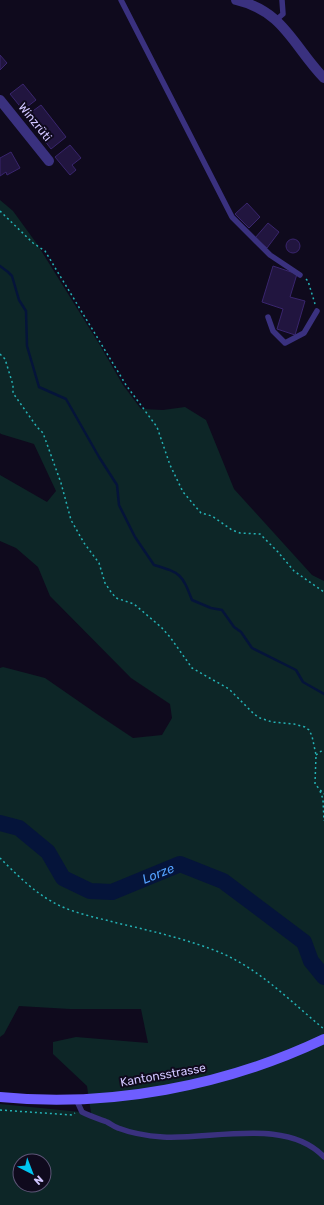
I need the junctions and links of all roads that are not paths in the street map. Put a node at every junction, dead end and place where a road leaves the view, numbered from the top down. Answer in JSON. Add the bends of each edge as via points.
{"nodes":[{"id":1,"x":121,"y":0,"type":"edge"},
{"id":2,"x":236,"y":0,"type":"edge"},
{"id":3,"x":282,"y":0,"type":"edge"},
{"id":4,"x":276,"y":20,"type":"junction"},
{"id":5,"x":324,"y":78,"type":"edge"},
{"id":6,"x":0,"y":100,"type":"edge"},
{"id":7,"x":49,"y":161,"type":"dead end"},
{"id":8,"x":300,"y":275,"type":"road end"},
{"id":9,"x":317,"y":311,"type":"road end"},
{"id":10,"x":268,"y":317,"type":"dead end"},
{"id":11,"x":324,"y":1039,"type":"edge"},
{"id":12,"x":0,"y":1097,"type":"edge"},
{"id":13,"x":78,"y":1103,"type":"junction"},
{"id":14,"x":324,"y":1157,"type":"edge"}],
"edges":[{"from":1,"to":8,"type":"lane","via":[[232,217],[270,255]]},
{"from":2,"to":4,"type":"street","via":[[258,7]]},
{"from":3,"to":4,"type":"lane","via":[[282,14]]},
{"from":4,"to":5,"type":"street"},
{"from":6,"to":7,"type":"street","name":"Winzrüti"},
{"from":9,"to":10,"type":"lane","via":[[304,333],[286,343],[273,331]]},
{"from":11,"to":13,"type":"main road","name":"Kantonsstrasse","via":[[264,1064],[220,1077],[162,1090]]},
{"from":12,"to":13,"type":"main road","name":"Kantonsstrasse"},
{"from":13,"to":14,"type":"lane","via":[[82,1112],[117,1128],[141,1134],[163,1137],[272,1133],[294,1138],[316,1148]]}]}
